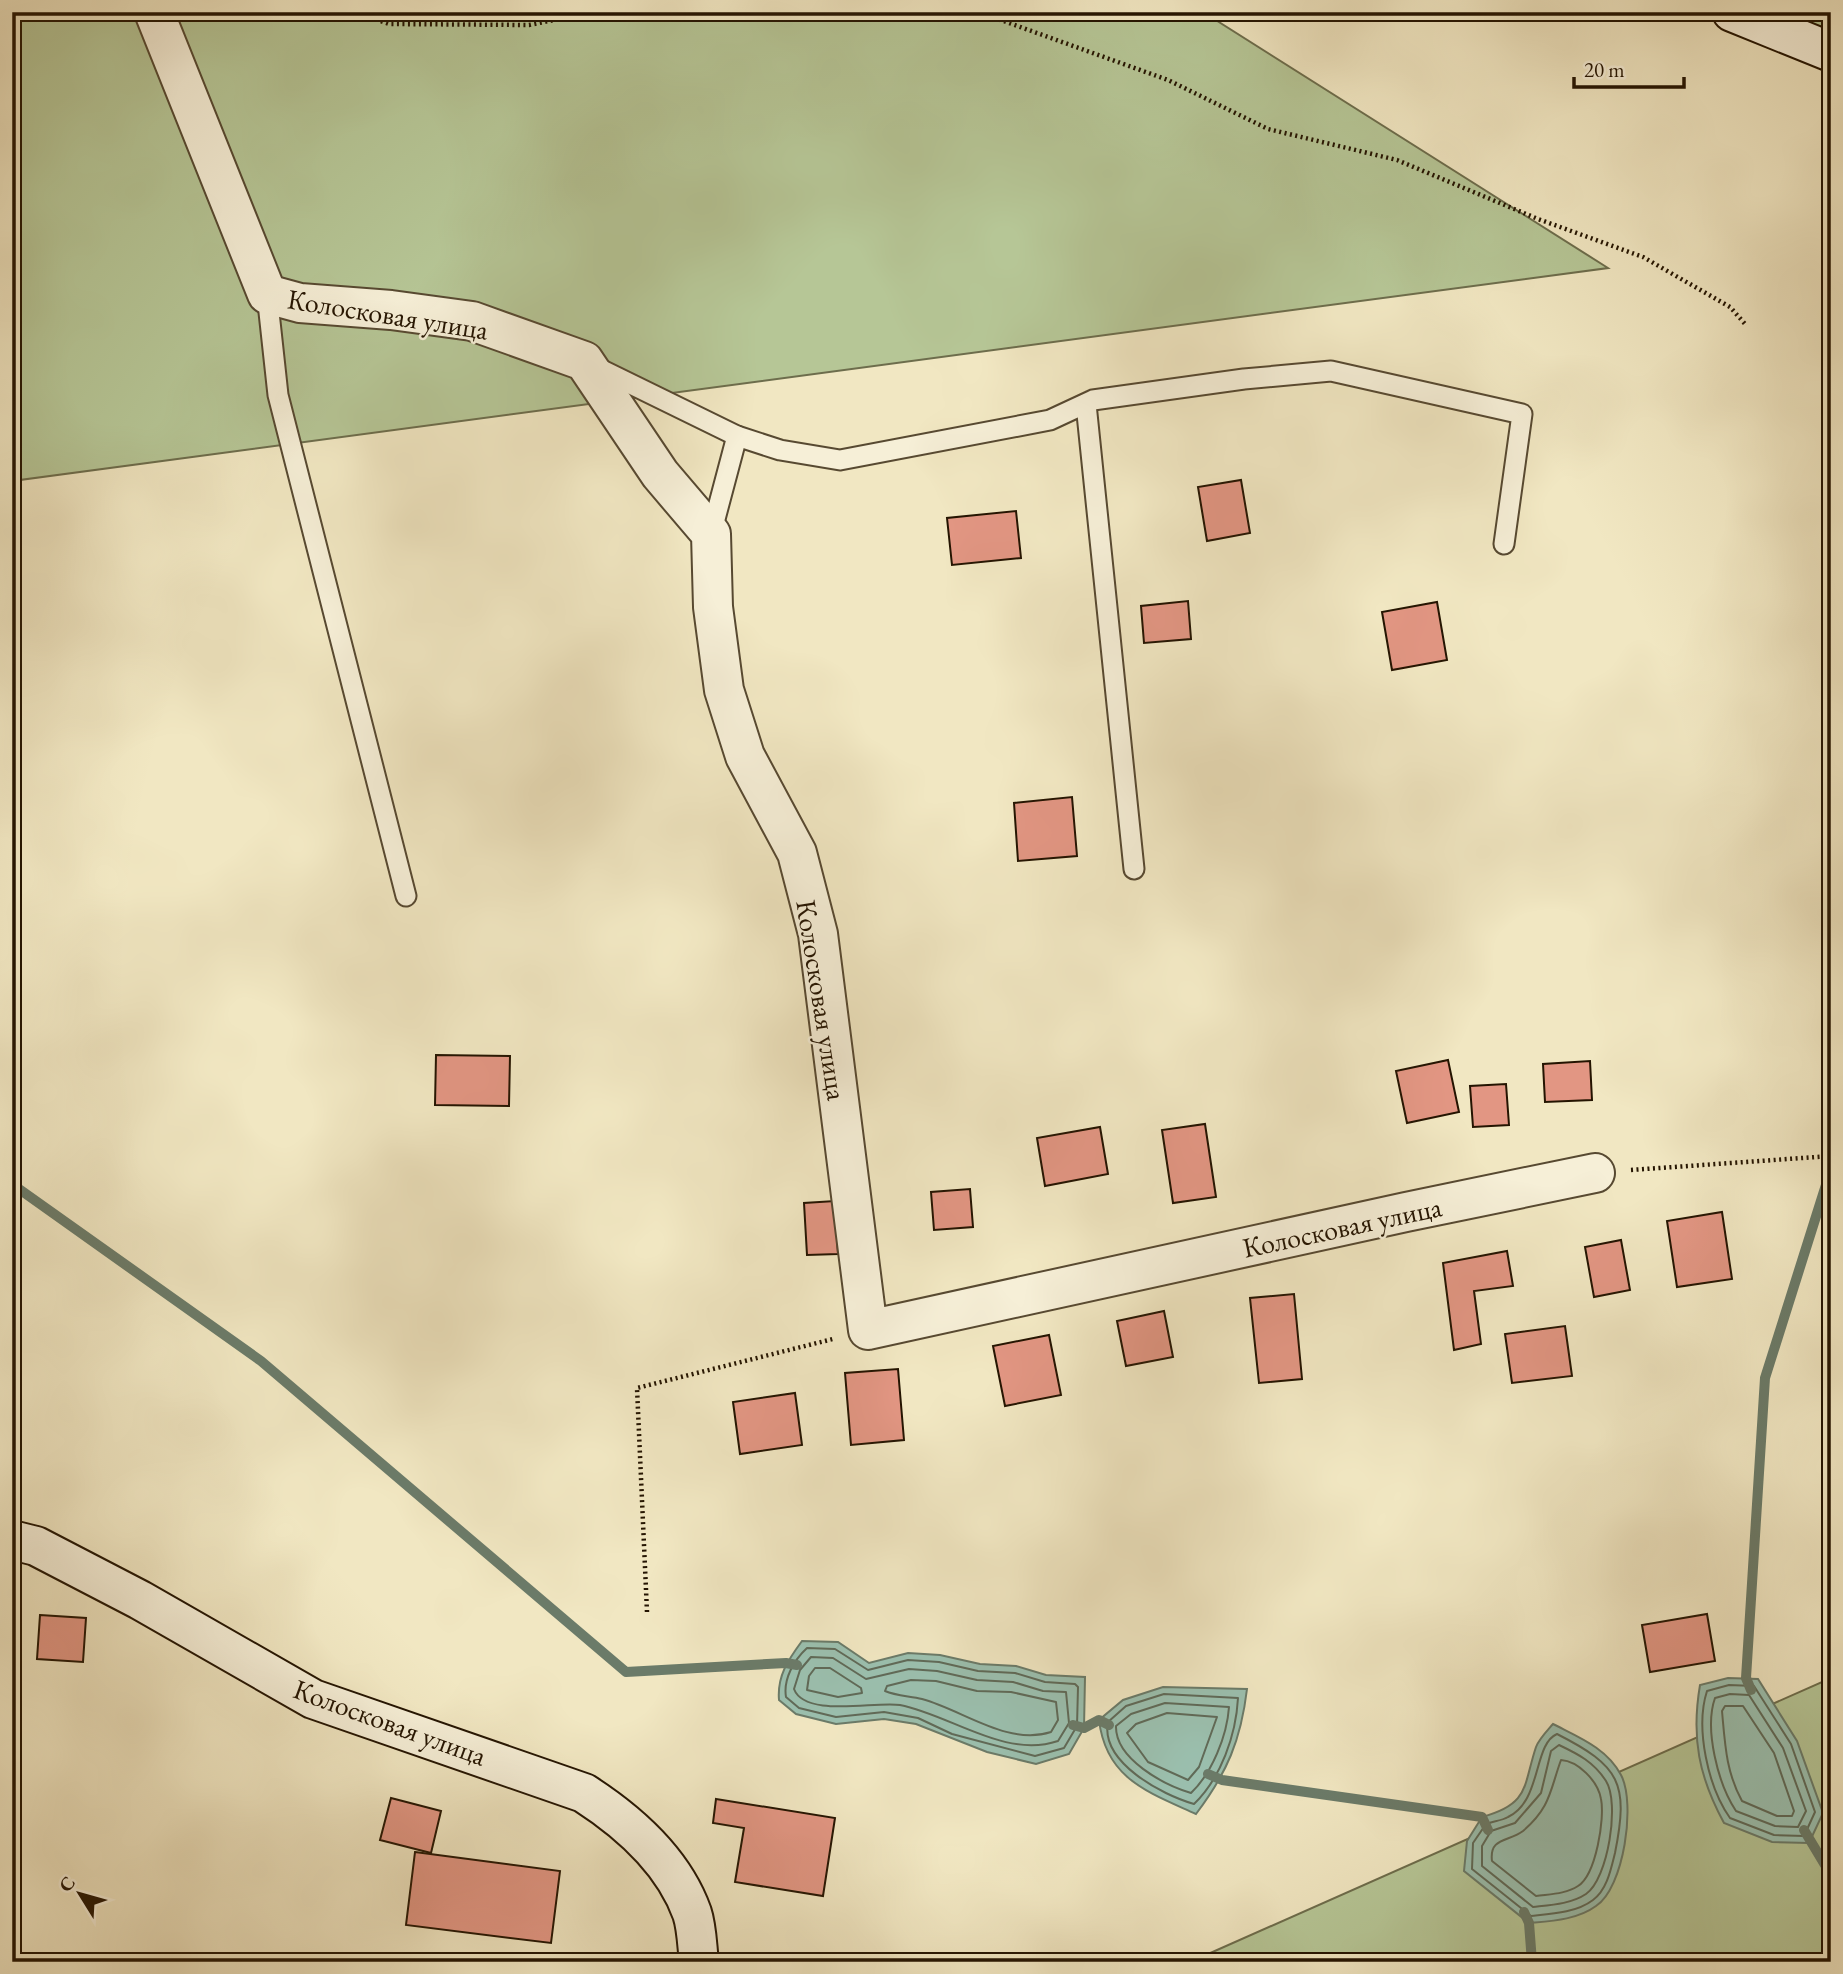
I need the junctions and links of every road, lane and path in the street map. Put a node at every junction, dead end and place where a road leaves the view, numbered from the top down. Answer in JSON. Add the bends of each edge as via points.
{"nodes":[{"id":1,"x":154,"y":12,"type":"edge"},
{"id":2,"x":355,"y":12,"type":"edge"},
{"id":3,"x":594,"y":12,"type":"edge"},
{"id":4,"x":950,"y":12,"type":"edge"},
{"id":5,"x":1732,"y":12,"type":"edge"},
{"id":6,"x":1831,"y":52,"type":"edge"},
{"id":7,"x":267,"y":293,"type":"junction"},
{"id":8,"x":1746,"y":325,"type":"dead end"},
{"id":9,"x":584,"y":361,"type":"junction"},
{"id":10,"x":1086,"y":404,"type":"junction"},
{"id":11,"x":737,"y":436,"type":"junction"},
{"id":12,"x":711,"y":534,"type":"junction"},
{"id":13,"x":1504,"y":544,"type":"dead end"},
{"id":14,"x":1134,"y":869,"type":"dead end"},
{"id":15,"x":405,"y":896,"type":"dead end"},
{"id":16,"x":1831,"y":1156,"type":"edge"},
{"id":17,"x":1595,"y":1173,"type":"joint"},
{"id":18,"x":868,"y":1330,"type":"junction"},
{"id":19,"x":12,"y":1540,"type":"edge"},
{"id":20,"x":647,"y":1612,"type":"dead end"},
{"id":21,"x":699,"y":1962,"type":"edge"}],
"edges":[{"from":1,"to":7,"type":"street","name":"Колосковая улица"},
{"from":2,"to":3,"type":"path","via":[[389,24],[478,25],[529,25]]},
{"from":4,"to":8,"type":"path","via":[[998,19],[1168,80],[1268,129],[1397,160],[1643,257],[1730,307]]},
{"from":5,"to":6,"type":"street"},
{"from":7,"to":9,"type":"street","name":"Колосковая улица","via":[[300,303],[472,321]]},
{"from":7,"to":15,"type":"lane","via":[[278,395]]},
{"from":9,"to":11,"type":"lane"},
{"from":9,"to":12,"type":"street","via":[[660,474]]},
{"from":10,"to":11,"type":"lane","via":[[1050,420],[841,460],[780,450]]},
{"from":10,"to":13,"type":"lane","via":[[1244,379],[1331,371],[1522,414]]},
{"from":10,"to":14,"type":"lane"},
{"from":11,"to":12,"type":"lane"},
{"from":12,"to":18,"type":"street","name":"Колосковая улица","via":[[713,607],[724,691],[745,756],[797,853],[818,934]]},
{"from":16,"to":17,"type":"path"},
{"from":17,"to":18,"type":"street","name":"Колосковая улица"},
{"from":18,"to":20,"type":"path","via":[[637,1388]]},
{"from":19,"to":21,"type":"street","name":"Колосковая улица","via":[[36,1546],[139,1600],[313,1699],[584,1793],[622,1818],[674,1876],[692,1914]]}]}
